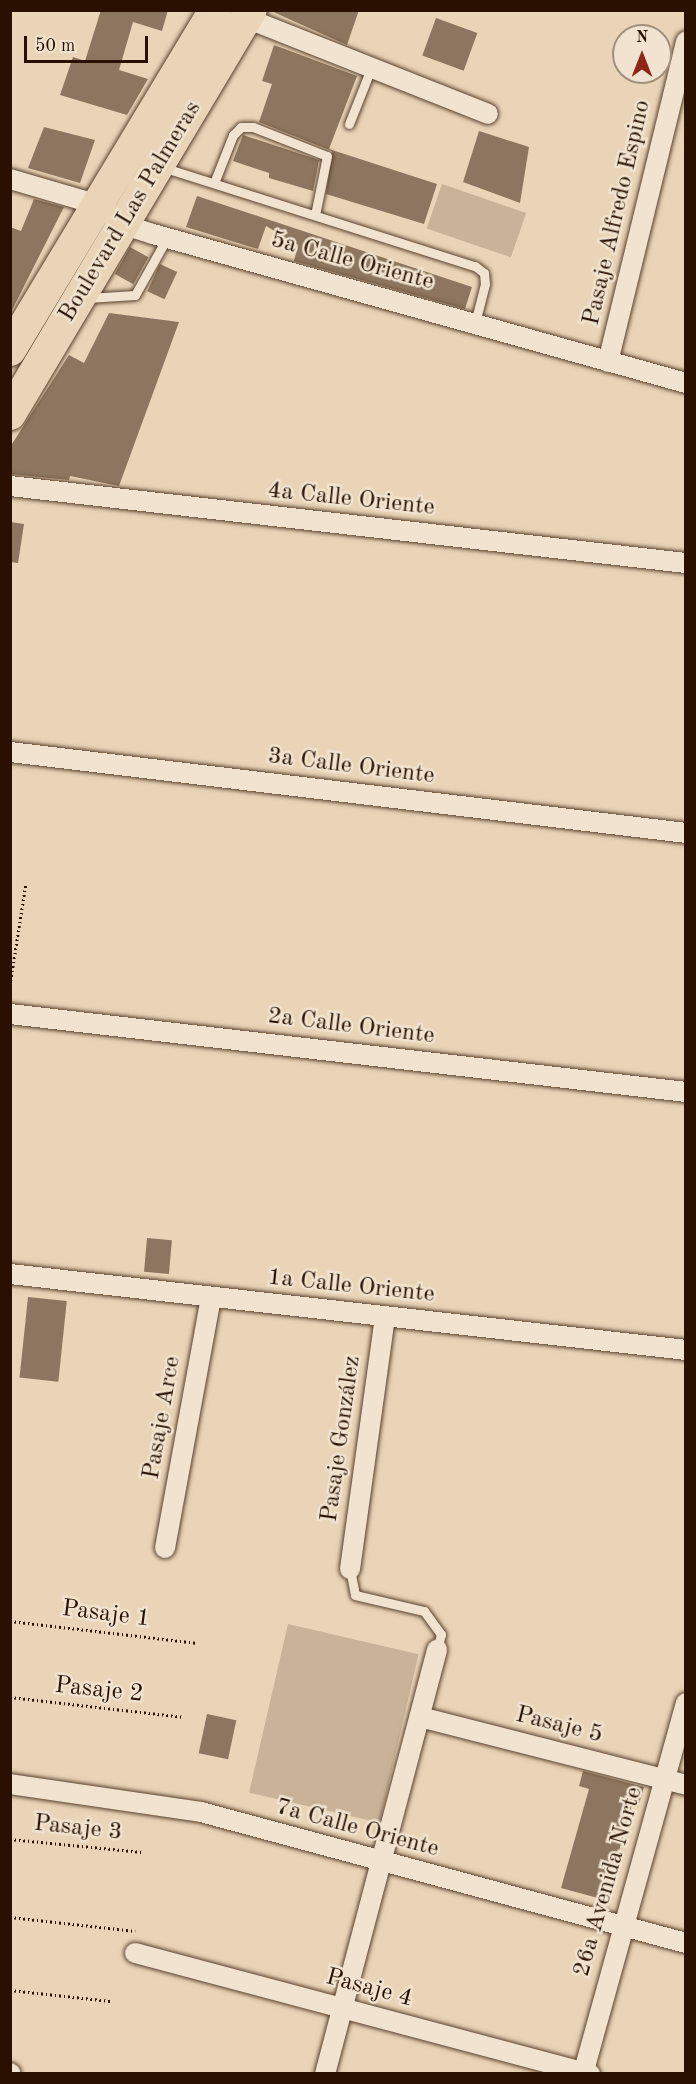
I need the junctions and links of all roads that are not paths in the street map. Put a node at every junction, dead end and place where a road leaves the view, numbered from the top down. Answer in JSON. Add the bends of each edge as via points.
{"nodes":[{"id":1,"x":215,"y":10,"type":"edge"},
{"id":2,"x":248,"y":14,"type":"edge"},
{"id":3,"x":686,"y":41,"type":"edge"},
{"id":4,"x":372,"y":66,"type":"junction"},
{"id":5,"x":488,"y":114,"type":"dead end"},
{"id":6,"x":349,"y":124,"type":"dead end"},
{"id":7,"x":159,"y":166,"type":"junction"},
{"id":8,"x":10,"y":179,"type":"edge"},
{"id":9,"x":214,"y":183,"type":"junction"},
{"id":10,"x":99,"y":204,"type":"junction"},
{"id":11,"x":315,"y":215,"type":"junction"},
{"id":12,"x":125,"y":225,"type":"junction"},
{"id":13,"x":167,"y":238,"type":"junction"},
{"id":14,"x":81,"y":298,"type":"junction"},
{"id":15,"x":475,"y":323,"type":"junction"},
{"id":16,"x":10,"y":350,"type":"edge"},
{"id":17,"x":608,"y":363,"type":"junction"},
{"id":18,"x":686,"y":383,"type":"edge"},
{"id":19,"x":10,"y":414,"type":"edge"},
{"id":20,"x":10,"y":486,"type":"edge"},
{"id":21,"x":686,"y":562,"type":"edge"},
{"id":22,"x":10,"y":752,"type":"edge"},
{"id":23,"x":686,"y":833,"type":"edge"},
{"id":24,"x":10,"y":1014,"type":"edge"},
{"id":25,"x":686,"y":1092,"type":"edge"},
{"id":26,"x":10,"y":1274,"type":"edge"},
{"id":27,"x":211,"y":1298,"type":"junction"},
{"id":28,"x":385,"y":1316,"type":"junction"},
{"id":29,"x":686,"y":1350,"type":"edge"},
{"id":30,"x":165,"y":1548,"type":"dead end"},
{"id":31,"x":350,"y":1569,"type":"joint"},
{"id":32,"x":437,"y":1650,"type":"joint"},
{"id":33,"x":686,"y":1703,"type":"edge"},
{"id":34,"x":420,"y":1717,"type":"junction"},
{"id":35,"x":664,"y":1779,"type":"junction"},
{"id":36,"x":10,"y":1784,"type":"edge"},
{"id":37,"x":686,"y":1785,"type":"edge"},
{"id":38,"x":381,"y":1862,"type":"junction"},
{"id":39,"x":623,"y":1926,"type":"junction"},
{"id":40,"x":686,"y":1943,"type":"edge"},
{"id":41,"x":135,"y":1953,"type":"dead end"},
{"id":42,"x":344,"y":2010,"type":"junction"},
{"id":43,"x":325,"y":2073,"type":"edge"},
{"id":44,"x":585,"y":2073,"type":"edge"}],
"edges":[{"from":1,"to":10,"type":"main road","name":"Boulevard Las Palmeras"},
{"from":2,"to":4,"type":"street"},
{"from":2,"to":7,"type":"main road","name":"Boulevard Las Palmeras"},
{"from":3,"to":17,"type":"street","name":"Pasaje Alfredo Espino"},
{"from":4,"to":5,"type":"street"},
{"from":4,"to":6,"type":"lane"},
{"from":7,"to":9,"type":"lane"},
{"from":7,"to":12,"type":"main road","name":"Boulevard Las Palmeras"},
{"from":8,"to":10,"type":"street","name":"5a Calle Oriente"},
{"from":9,"to":11,"type":"lane"},
{"from":9,"to":11,"type":"lane","via":[[233,135],[241,127],[253,127],[327,156]]},
{"from":10,"to":12,"type":"street","name":"5a Calle Oriente"},
{"from":10,"to":16,"type":"main road","name":"Boulevard Las Palmeras"},
{"from":11,"to":15,"type":"lane","via":[[475,266],[484,273],[485,284]]},
{"from":12,"to":13,"type":"street","name":"5a Calle Oriente"},
{"from":12,"to":14,"type":"main road","name":"Boulevard Las Palmeras"},
{"from":13,"to":14,"type":"lane","via":[[135,295]]},
{"from":13,"to":15,"type":"street","name":"5a Calle Oriente"},
{"from":14,"to":19,"type":"main road","name":"Boulevard Las Palmeras"},
{"from":15,"to":17,"type":"street","name":"5a Calle Oriente"},
{"from":17,"to":18,"type":"street","name":"5a Calle Oriente"},
{"from":20,"to":21,"type":"street","name":"4a Calle Oriente"},
{"from":22,"to":23,"type":"street","name":"3a Calle Oriente"},
{"from":24,"to":25,"type":"street","name":"2a Calle Oriente"},
{"from":26,"to":27,"type":"street","name":"1a Calle Oriente"},
{"from":27,"to":28,"type":"street","name":"1a Calle Oriente"},
{"from":27,"to":30,"type":"street","name":"Pasaje Arce"},
{"from":28,"to":29,"type":"street","name":"1a Calle Oriente"},
{"from":28,"to":31,"type":"street","name":"Pasaje González"},
{"from":31,"to":32,"type":"lane","via":[[355,1595],[424,1611],[441,1634]]},
{"from":32,"to":34,"type":"street"},
{"from":33,"to":35,"type":"street","name":"26a Avenida Norte"},
{"from":34,"to":35,"type":"street","name":"Pasaje 5"},
{"from":34,"to":38,"type":"street"},
{"from":35,"to":37,"type":"street","name":"Pasaje 5"},
{"from":35,"to":39,"type":"street","name":"26a Avenida Norte"},
{"from":36,"to":38,"type":"street","name":"7a Calle Oriente","via":[[158,1803]]},
{"from":38,"to":39,"type":"street","name":"7a Calle Oriente"},
{"from":38,"to":42,"type":"street"},
{"from":39,"to":40,"type":"street","name":"7a Calle Oriente"},
{"from":39,"to":44,"type":"street","name":"26a Avenida Norte"},
{"from":41,"to":42,"type":"street","name":"Pasaje 4"},
{"from":42,"to":43,"type":"street"},
{"from":42,"to":44,"type":"street","name":"Pasaje 4"}]}
